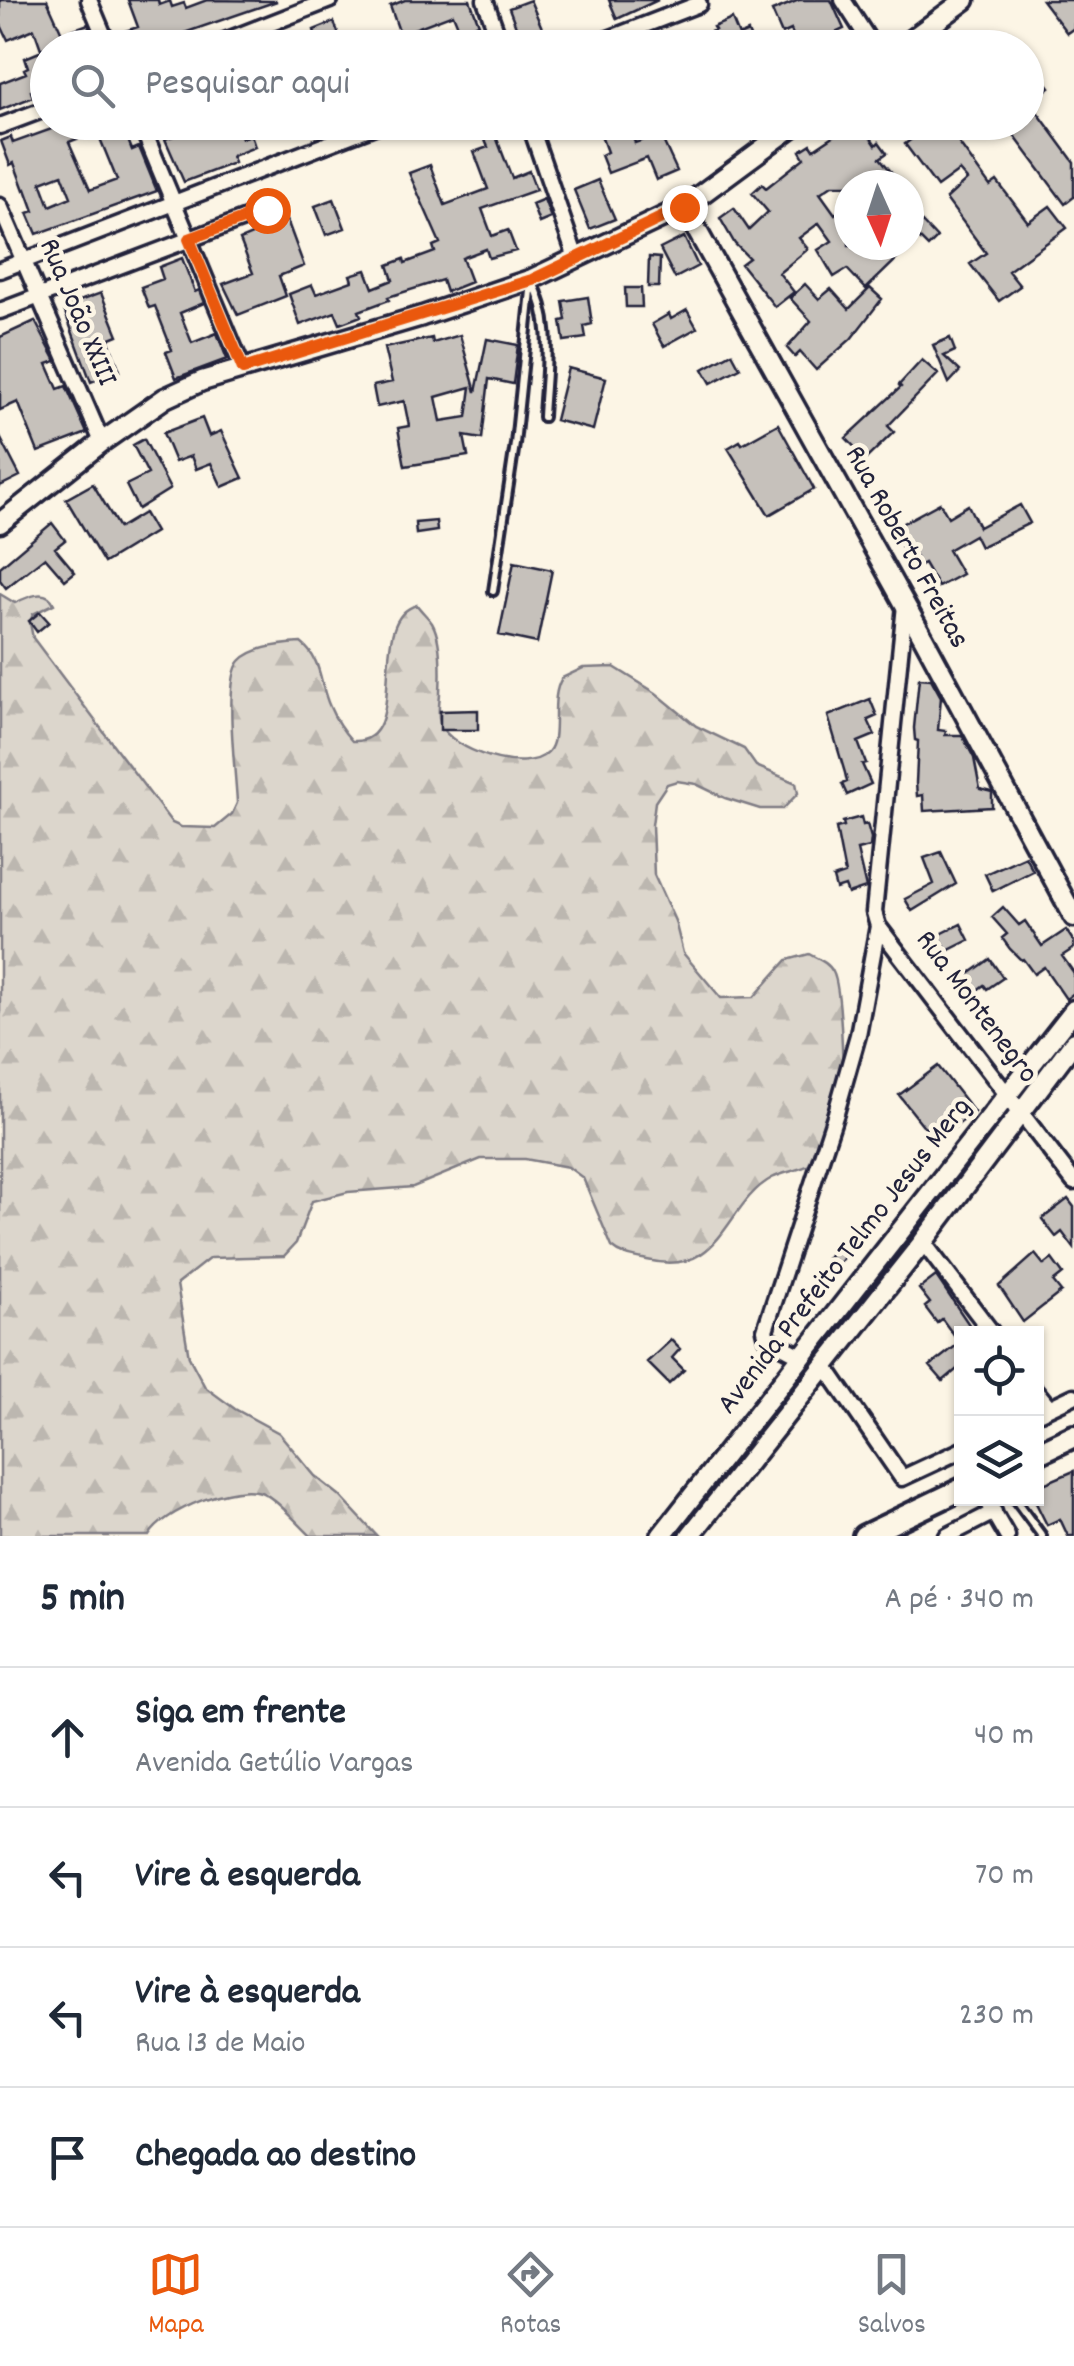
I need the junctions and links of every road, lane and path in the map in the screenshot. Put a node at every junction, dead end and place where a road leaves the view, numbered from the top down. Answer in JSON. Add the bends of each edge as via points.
{"nodes":[{"id":1,"x":89,"y":0,"type":"edge"},
{"id":2,"x":330,"y":0,"type":"edge"},
{"id":3,"x":486,"y":0,"type":"edge"},
{"id":4,"x":843,"y":0,"type":"edge"},
{"id":5,"x":965,"y":0,"type":"edge"},
{"id":6,"x":699,"y":4,"type":"dead end"},
{"id":7,"x":102,"y":30,"type":"edge"},
{"id":8,"x":253,"y":30,"type":"edge"},
{"id":9,"x":496,"y":30,"type":"edge"},
{"id":10,"x":632,"y":30,"type":"edge"},
{"id":11,"x":862,"y":30,"type":"edge"},
{"id":12,"x":924,"y":30,"type":"edge"},
{"id":13,"x":30,"y":115,"type":"edge"},
{"id":14,"x":0,"y":126,"type":"edge"},
{"id":15,"x":148,"y":140,"type":"edge"},
{"id":16,"x":338,"y":140,"type":"edge"},
{"id":17,"x":534,"y":140,"type":"edge"},
{"id":18,"x":774,"y":140,"type":"edge"},
{"id":19,"x":174,"y":202,"type":"junction"},
{"id":20,"x":0,"y":206,"type":"edge"},
{"id":21,"x":684,"y":207,"type":"junction"},
{"id":22,"x":267,"y":210,"type":"dead end"},
{"id":23,"x":189,"y":239,"type":"junction"},
{"id":24,"x":576,"y":258,"type":"junction"},
{"id":25,"x":24,"y":260,"type":"junction"},
{"id":26,"x":0,"y":270,"type":"edge"},
{"id":27,"x":532,"y":280,"type":"junction"},
{"id":28,"x":40,"y":297,"type":"junction"},
{"id":29,"x":0,"y":311,"type":"edge"},
{"id":30,"x":243,"y":369,"type":"junction"},
{"id":31,"x":543,"y":417,"type":"dead end"},
{"id":32,"x":102,"y":442,"type":"junction"},
{"id":33,"x":0,"y":523,"type":"edge"},
{"id":34,"x":493,"y":591,"type":"dead end"},
{"id":35,"x":905,"y":604,"type":"junction"},
{"id":36,"x":1074,"y":917,"type":"edge"},
{"id":37,"x":876,"y":919,"type":"junction"},
{"id":38,"x":1074,"y":1010,"type":"edge"},
{"id":39,"x":1074,"y":1042,"type":"edge"},
{"id":40,"x":1007,"y":1095,"type":"junction"},
{"id":41,"x":1020,"y":1113,"type":"junction"},
{"id":42,"x":1074,"y":1182,"type":"edge"},
{"id":43,"x":923,"y":1242,"type":"junction"},
{"id":44,"x":987,"y":1326,"type":"edge"},
{"id":45,"x":803,"y":1357,"type":"junction"},
{"id":46,"x":825,"y":1366,"type":"junction"},
{"id":47,"x":1074,"y":1396,"type":"edge"},
{"id":48,"x":1044,"y":1411,"type":"edge"},
{"id":49,"x":1074,"y":1436,"type":"edge"},
{"id":50,"x":1044,"y":1450,"type":"edge"},
{"id":51,"x":954,"y":1454,"type":"edge"},
{"id":52,"x":954,"y":1493,"type":"edge"},
{"id":53,"x":988,"y":1506,"type":"edge"},
{"id":54,"x":990,"y":1506,"type":"edge"},
{"id":55,"x":1020,"y":1506,"type":"edge"},
{"id":56,"x":661,"y":1536,"type":"edge"},
{"id":57,"x":690,"y":1536,"type":"edge"},
{"id":58,"x":864,"y":1536,"type":"edge"},
{"id":59,"x":947,"y":1536,"type":"edge"},
{"id":60,"x":1007,"y":1536,"type":"edge"},
{"id":61,"x":1042,"y":1536,"type":"edge"}],
"edges":[{"from":1,"to":7,"type":"street"},
{"from":2,"to":8,"type":"street"},
{"from":3,"to":9,"type":"street"},
{"from":4,"to":11,"type":"street"},
{"from":5,"to":12,"type":"main road"},
{"from":6,"to":10,"type":"street"},
{"from":13,"to":14,"type":"street"},
{"from":15,"to":19,"type":"street"},
{"from":16,"to":19,"type":"street"},
{"from":17,"to":24,"type":"street"},
{"from":18,"to":21,"type":"main road"},
{"from":19,"to":23,"type":"street"},
{"from":19,"to":25,"type":"street"},
{"from":20,"to":25,"type":"street","name":"Rua João XXIII"},
{"from":21,"to":24,"type":"main road"},
{"from":21,"to":35,"type":"main road","name":"Rua Roberto Freitas"},
{"from":22,"to":23,"type":"street"},
{"from":23,"to":28,"type":"street"},
{"from":23,"to":30,"type":"street"},
{"from":24,"to":27,"type":"main road"},
{"from":25,"to":26,"type":"street"},
{"from":25,"to":28,"type":"street","name":"Rua João XXIII"},
{"from":27,"to":30,"type":"main road"},
{"from":27,"to":31,"type":"lane","via":[[548,336]]},
{"from":27,"to":34,"type":"lane"},
{"from":28,"to":29,"type":"street"},
{"from":28,"to":32,"type":"street","name":"Rua João XXIII"},
{"from":30,"to":32,"type":"main road","via":[[165,398]]},
{"from":32,"to":33,"type":"main road"},
{"from":35,"to":36,"type":"main road","name":"Rua Roberto Freitas"},
{"from":35,"to":37,"type":"street"},
{"from":37,"to":40,"type":"street","name":"Rua Montenegro"},
{"from":37,"to":45,"type":"street","via":[[854,1050],[765,1330],[774,1345]]},
{"from":38,"to":40,"type":"main road","name":"Avenida Prefeito Telmo Jesus Merg"},
{"from":39,"to":41,"type":"main road","name":"Avenida Prefeito Telmo Jesus Merg"},
{"from":40,"to":41,"type":"street","name":"Rua Montenegro"},
{"from":40,"to":45,"type":"main road","name":"Avenida Prefeito Telmo Jesus Merg"},
{"from":41,"to":42,"type":"street","name":"Rua Montenegro"},
{"from":41,"to":43,"type":"main road","name":"Avenida Prefeito Telmo Jesus Merg"},
{"from":43,"to":44,"type":"street"},
{"from":43,"to":46,"type":"main road","name":"Avenida Prefeito Telmo Jesus Merg"},
{"from":45,"to":56,"type":"main road","name":"Avenida Prefeito Telmo Jesus Merg"},
{"from":46,"to":51,"type":"street","via":[[902,1478]]},
{"from":46,"to":57,"type":"main road","name":"Avenida Prefeito Telmo Jesus Merg"},
{"from":47,"to":48,"type":"street"},
{"from":49,"to":50,"type":"main road"},
{"from":52,"to":58,"type":"main road"},
{"from":53,"to":59,"type":"street"},
{"from":54,"to":60,"type":"street"},
{"from":55,"to":61,"type":"lane"}]}
